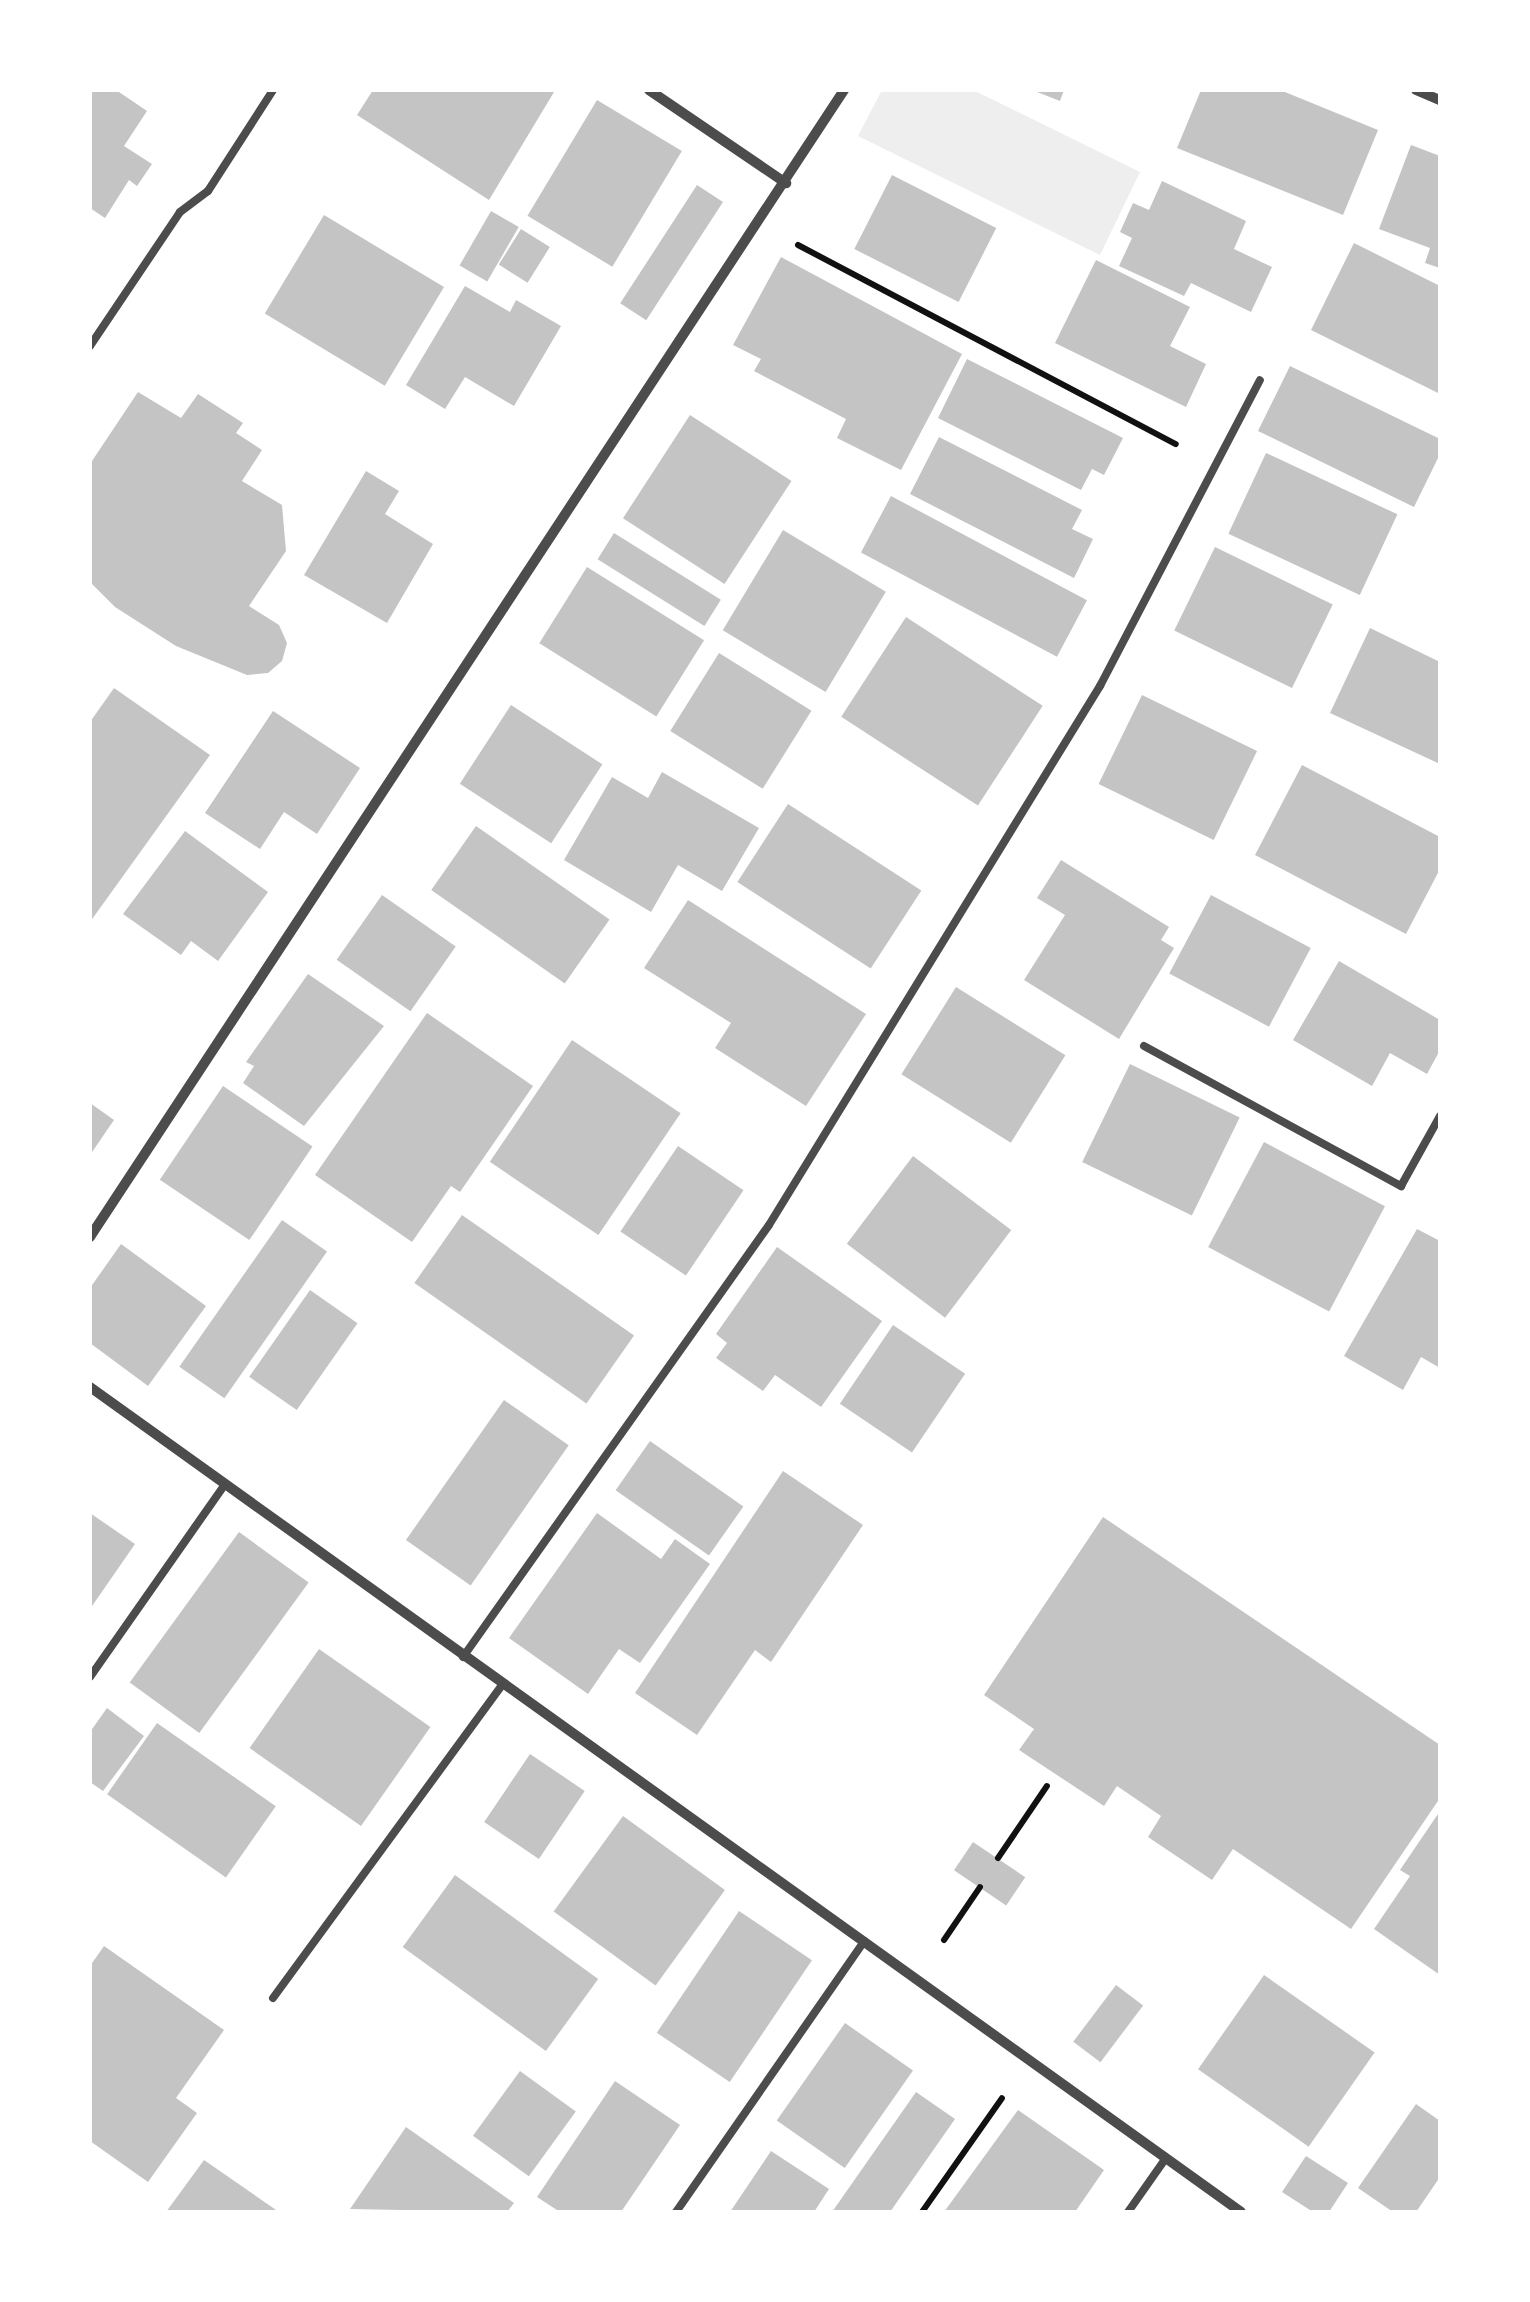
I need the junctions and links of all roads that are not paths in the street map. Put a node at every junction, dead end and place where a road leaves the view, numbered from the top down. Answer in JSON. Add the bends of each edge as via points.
{"nodes":[{"id":1,"x":273,"y":90,"type":"edge"},
{"id":2,"x":649,"y":90,"type":"edge"},
{"id":3,"x":844,"y":90,"type":"edge"},
{"id":4,"x":1416,"y":90,"type":"edge"},
{"id":5,"x":1440,"y":100,"type":"edge"},
{"id":6,"x":786,"y":183,"type":"junction"},
{"id":7,"x":90,"y":346,"type":"edge"},
{"id":8,"x":1260,"y":380,"type":"dead end"},
{"id":9,"x":1144,"y":1046,"type":"dead end"},
{"id":10,"x":1440,"y":1116,"type":"edge"},
{"id":11,"x":90,"y":1236,"type":"edge"},
{"id":12,"x":90,"y":1387,"type":"edge"},
{"id":13,"x":224,"y":1484,"type":"junction"},
{"id":14,"x":464,"y":1657,"type":"junction"},
{"id":15,"x":90,"y":1677,"type":"edge"},
{"id":16,"x":502,"y":1685,"type":"junction"},
{"id":17,"x":864,"y":1941,"type":"junction"},
{"id":18,"x":273,"y":1998,"type":"dead end"},
{"id":19,"x":1166,"y":2158,"type":"junction"},
{"id":20,"x":676,"y":2212,"type":"edge"},
{"id":21,"x":1128,"y":2212,"type":"edge"},
{"id":22,"x":1240,"y":2212,"type":"edge"}],
"edges":[{"from":1,"to":7,"type":"lane","via":[[208,190],[180,212]]},
{"from":2,"to":6,"type":"street"},
{"from":3,"to":6,"type":"street"},
{"from":4,"to":5,"type":"street"},
{"from":6,"to":11,"type":"street"},
{"from":8,"to":14,"type":"lane","via":[[1100,686],[768,1225]]},
{"from":9,"to":10,"type":"lane","via":[[1400,1186]]},
{"from":12,"to":13,"type":"street"},
{"from":13,"to":14,"type":"street"},
{"from":13,"to":15,"type":"lane"},
{"from":14,"to":16,"type":"street"},
{"from":16,"to":17,"type":"street"},
{"from":16,"to":18,"type":"lane"},
{"from":17,"to":19,"type":"street"},
{"from":17,"to":20,"type":"lane"},
{"from":19,"to":21,"type":"lane"},
{"from":19,"to":22,"type":"street"}]}
